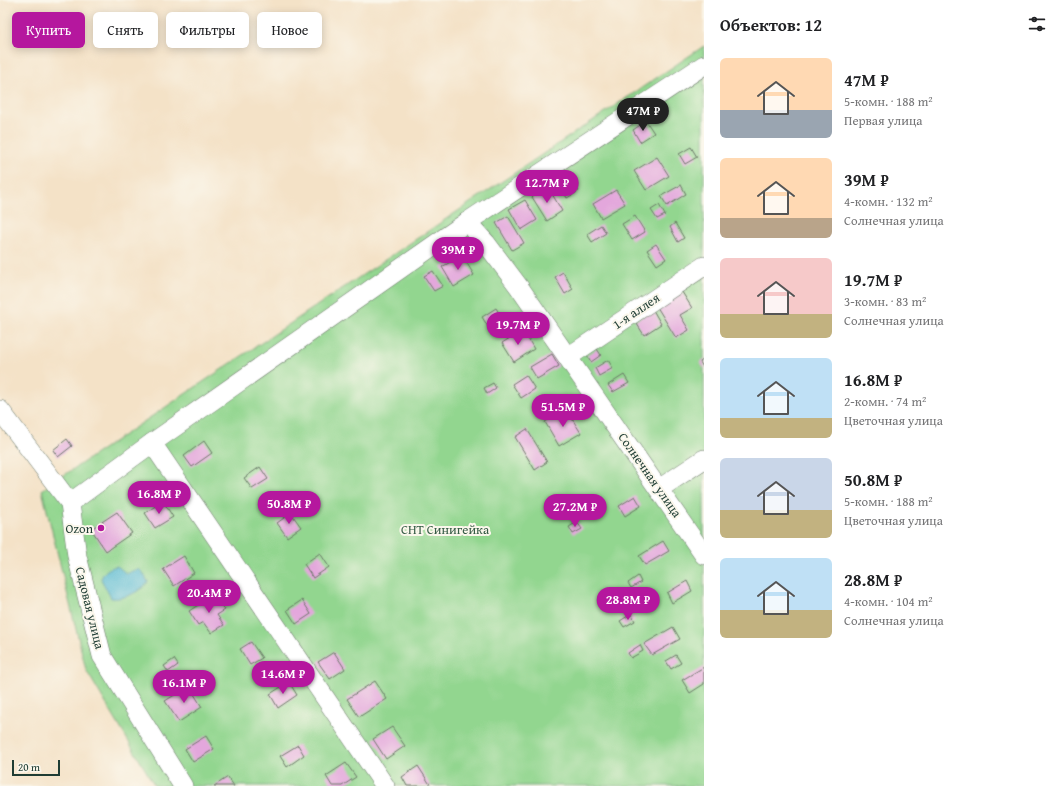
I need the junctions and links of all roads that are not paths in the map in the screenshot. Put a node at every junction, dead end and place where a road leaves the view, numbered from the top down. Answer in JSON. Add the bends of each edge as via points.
{"nodes":[{"id":1,"x":704,"y":65,"type":"edge"},
{"id":2,"x":467,"y":222,"type":"junction"},
{"id":3,"x":704,"y":266,"type":"edge"},
{"id":4,"x":568,"y":357,"type":"junction"},
{"id":5,"x":0,"y":410,"type":"edge"},
{"id":6,"x":152,"y":443,"type":"junction"},
{"id":7,"x":704,"y":459,"type":"edge"},
{"id":8,"x":659,"y":489,"type":"junction"},
{"id":9,"x":70,"y":503,"type":"junction"},
{"id":10,"x":704,"y":555,"type":"edge"},
{"id":11,"x":183,"y":786,"type":"edge"},
{"id":12,"x":385,"y":786,"type":"edge"}],
"edges":[{"from":1,"to":2,"type":"street"},
{"from":2,"to":4,"type":"street","name":"Солнечная улица","via":[[486,243]]},
{"from":2,"to":6,"type":"street"},
{"from":3,"to":4,"type":"street","name":"1-я аллея"},
{"from":4,"to":8,"type":"street","name":"Солнечная улица"},
{"from":5,"to":9,"type":"street"},
{"from":6,"to":9,"type":"street"},
{"from":6,"to":12,"type":"street"},
{"from":7,"to":8,"type":"street"},
{"from":8,"to":10,"type":"street","name":"Солнечная улица"},
{"from":9,"to":11,"type":"street","name":"Садовая улица","via":[[77,556],[102,656]]}]}
